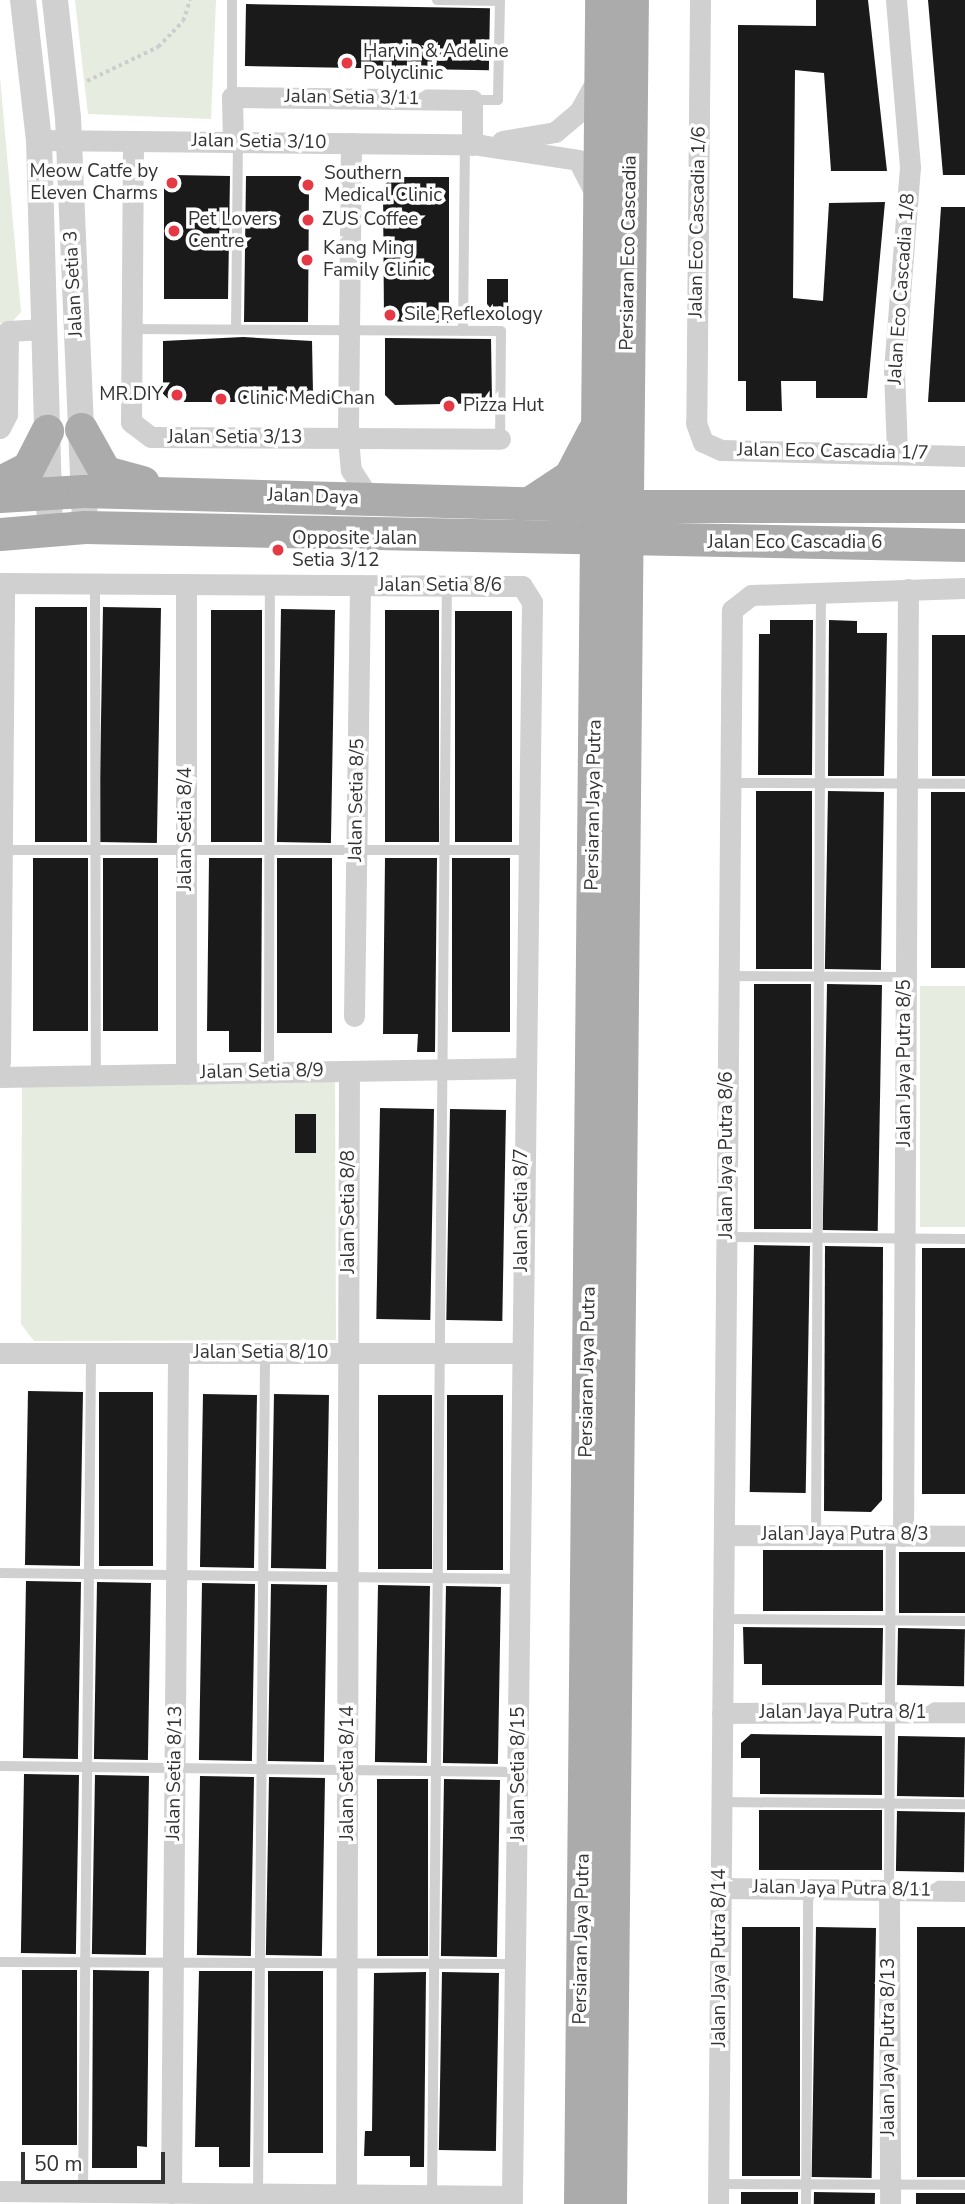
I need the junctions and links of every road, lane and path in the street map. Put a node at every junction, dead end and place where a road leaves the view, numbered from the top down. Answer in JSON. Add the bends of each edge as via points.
{"nodes":[{"id":1,"x":23,"y":0,"type":"edge"},
{"id":2,"x":55,"y":0,"type":"edge"},
{"id":3,"x":190,"y":0,"type":"edge"},
{"id":4,"x":232,"y":0,"type":"edge"},
{"id":5,"x":437,"y":0,"type":"edge"},
{"id":6,"x":601,"y":0,"type":"edge"},
{"id":7,"x":632,"y":0,"type":"edge"},
{"id":8,"x":700,"y":0,"type":"edge"},
{"id":9,"x":896,"y":0,"type":"edge"},
{"id":10,"x":601,"y":72,"type":"junction"},
{"id":11,"x":631,"y":87,"type":"junction"},
{"id":12,"x":66,"y":91,"type":"junction"},
{"id":13,"x":232,"y":97,"type":"junction"},
{"id":14,"x":472,"y":100,"type":"junction"},
{"id":15,"x":39,"y":140,"type":"junction"},
{"id":16,"x":69,"y":140,"type":"junction"},
{"id":17,"x":133,"y":141,"type":"junction"},
{"id":18,"x":236,"y":142,"type":"junction"},
{"id":19,"x":351,"y":143,"type":"junction"},
{"id":20,"x":472,"y":145,"type":"junction"},
{"id":21,"x":601,"y":145,"type":"junction"},
{"id":22,"x":557,"y":155,"type":"junction"},
{"id":23,"x":600,"y":214,"type":"junction"},
{"id":24,"x":132,"y":328,"type":"junction"},
{"id":25,"x":41,"y":329,"type":"junction"},
{"id":26,"x":236,"y":329,"type":"junction"},
{"id":27,"x":349,"y":329,"type":"junction"},
{"id":28,"x":4,"y":331,"type":"edge"},
{"id":29,"x":463,"y":331,"type":"junction"},
{"id":30,"x":598,"y":422,"type":"junction"},
{"id":31,"x":0,"y":428,"type":"edge"},
{"id":32,"x":81,"y":429,"type":"junction"},
{"id":33,"x":47,"y":430,"type":"junction"},
{"id":34,"x":348,"y":438,"type":"junction"},
{"id":35,"x":500,"y":439,"type":"joint"},
{"id":36,"x":703,"y":442,"type":"joint"},
{"id":37,"x":626,"y":450,"type":"junction"},
{"id":38,"x":897,"y":453,"type":"junction"},
{"id":39,"x":965,"y":456,"type":"edge"},
{"id":40,"x":0,"y":482,"type":"edge"},
{"id":41,"x":83,"y":491,"type":"junction"},
{"id":42,"x":49,"y":493,"type":"junction"},
{"id":43,"x":174,"y":493,"type":"junction"},
{"id":44,"x":0,"y":496,"type":"edge"},
{"id":45,"x":322,"y":497,"type":"junction"},
{"id":46,"x":370,"y":499,"type":"junction"},
{"id":47,"x":529,"y":503,"type":"junction"},
{"id":48,"x":611,"y":505,"type":"junction"},
{"id":49,"x":691,"y":506,"type":"junction"},
{"id":50,"x":965,"y":506,"type":"edge"},
{"id":51,"x":85,"y":527,"type":"junction"},
{"id":52,"x":50,"y":530,"type":"junction"},
{"id":53,"x":0,"y":534,"type":"edge"},
{"id":54,"x":531,"y":539,"type":"junction"},
{"id":55,"x":611,"y":541,"type":"junction"},
{"id":56,"x":693,"y":543,"type":"junction"},
{"id":57,"x":965,"y":545,"type":"edge"},
{"id":58,"x":2,"y":583,"type":"edge"},
{"id":59,"x":95,"y":583,"type":"junction"},
{"id":60,"x":186,"y":584,"type":"junction"},
{"id":61,"x":270,"y":584,"type":"junction"},
{"id":62,"x":360,"y":585,"type":"junction"},
{"id":63,"x":447,"y":586,"type":"junction"},
{"id":64,"x":965,"y":588,"type":"edge"},
{"id":65,"x":908,"y":589,"type":"junction"},
{"id":66,"x":821,"y":594,"type":"junction"},
{"id":67,"x":610,"y":619,"type":"junction"},
{"id":68,"x":729,"y":783,"type":"junction"},
{"id":69,"x":820,"y":783,"type":"junction"},
{"id":70,"x":906,"y":783,"type":"junction"},
{"id":71,"x":965,"y":784,"type":"edge"},
{"id":72,"x":94,"y":850,"type":"junction"},
{"id":73,"x":186,"y":850,"type":"junction"},
{"id":74,"x":269,"y":850,"type":"junction"},
{"id":75,"x":356,"y":850,"type":"junction"},
{"id":76,"x":444,"y":850,"type":"junction"},
{"id":77,"x":527,"y":850,"type":"junction"},
{"id":78,"x":1,"y":851,"type":"edge"},
{"id":79,"x":729,"y":976,"type":"junction"},
{"id":80,"x":819,"y":976,"type":"junction"},
{"id":81,"x":905,"y":976,"type":"junction"},
{"id":82,"x":354,"y":1016,"type":"dead end"},
{"id":83,"x":0,"y":1062,"type":"edge"},
{"id":84,"x":523,"y":1068,"type":"junction"},
{"id":85,"x":442,"y":1069,"type":"junction"},
{"id":86,"x":349,"y":1071,"type":"junction"},
{"id":87,"x":269,"y":1072,"type":"junction"},
{"id":88,"x":186,"y":1074,"type":"junction"},
{"id":89,"x":96,"y":1075,"type":"junction"},
{"id":90,"x":0,"y":1077,"type":"edge"},
{"id":91,"x":727,"y":1237,"type":"junction"},
{"id":92,"x":818,"y":1238,"type":"junction"},
{"id":93,"x":904,"y":1238,"type":"junction"},
{"id":94,"x":965,"y":1238,"type":"edge"},
{"id":95,"x":0,"y":1353,"type":"edge"},
{"id":96,"x":91,"y":1353,"type":"junction"},
{"id":97,"x":178,"y":1353,"type":"junction"},
{"id":98,"x":265,"y":1353,"type":"junction"},
{"id":99,"x":348,"y":1353,"type":"junction"},
{"id":100,"x":440,"y":1353,"type":"junction"},
{"id":101,"x":522,"y":1353,"type":"junction"},
{"id":102,"x":726,"y":1535,"type":"junction"},
{"id":103,"x":816,"y":1535,"type":"junction"},
{"id":104,"x":897,"y":1536,"type":"junction"},
{"id":105,"x":965,"y":1536,"type":"edge"},
{"id":106,"x":0,"y":1573,"type":"edge"},
{"id":107,"x":89,"y":1574,"type":"junction"},
{"id":108,"x":176,"y":1575,"type":"junction"},
{"id":109,"x":265,"y":1576,"type":"junction"},
{"id":110,"x":348,"y":1577,"type":"junction"},
{"id":111,"x":438,"y":1578,"type":"junction"},
{"id":112,"x":521,"y":1579,"type":"junction"},
{"id":113,"x":724,"y":1619,"type":"junction"},
{"id":114,"x":891,"y":1620,"type":"junction"},
{"id":115,"x":965,"y":1621,"type":"edge"},
{"id":116,"x":722,"y":1713,"type":"junction"},
{"id":117,"x":890,"y":1713,"type":"junction"},
{"id":118,"x":965,"y":1713,"type":"edge"},
{"id":119,"x":0,"y":1766,"type":"edge"},
{"id":120,"x":87,"y":1768,"type":"junction"},
{"id":121,"x":175,"y":1768,"type":"junction"},
{"id":122,"x":263,"y":1769,"type":"junction"},
{"id":123,"x":349,"y":1770,"type":"junction"},
{"id":124,"x":436,"y":1771,"type":"junction"},
{"id":125,"x":519,"y":1772,"type":"junction"},
{"id":126,"x":722,"y":1802,"type":"junction"},
{"id":127,"x":890,"y":1803,"type":"junction"},
{"id":128,"x":965,"y":1804,"type":"edge"},
{"id":129,"x":720,"y":1888,"type":"junction"},
{"id":130,"x":808,"y":1889,"type":"junction"},
{"id":131,"x":889,"y":1890,"type":"junction"},
{"id":132,"x":965,"y":1891,"type":"edge"},
{"id":133,"x":173,"y":1961,"type":"junction"},
{"id":134,"x":260,"y":1961,"type":"junction"},
{"id":135,"x":0,"y":1962,"type":"edge"},
{"id":136,"x":85,"y":1962,"type":"junction"},
{"id":137,"x":346,"y":1963,"type":"junction"},
{"id":138,"x":434,"y":1964,"type":"junction"},
{"id":139,"x":519,"y":1964,"type":"junction"},
{"id":140,"x":806,"y":2184,"type":"junction"},
{"id":141,"x":965,"y":2185,"type":"edge"},
{"id":142,"x":0,"y":2191,"type":"edge"},
{"id":143,"x":83,"y":2192,"type":"junction"},
{"id":144,"x":171,"y":2193,"type":"junction"},
{"id":145,"x":258,"y":2193,"type":"junction"},
{"id":146,"x":718,"y":2194,"type":"edge"},
{"id":147,"x":890,"y":2194,"type":"edge"},
{"id":148,"x":346,"y":2199,"type":"edge"},
{"id":149,"x":432,"y":2199,"type":"edge"},
{"id":150,"x":512,"y":2200,"type":"edge"},
{"id":151,"x":580,"y":2204,"type":"edge"},
{"id":152,"x":610,"y":2204,"type":"edge"},
{"id":153,"x":806,"y":2204,"type":"edge"}],
"edges":[{"from":1,"to":15,"type":"street","name":"Jalan Setia 3"},
{"from":2,"to":12,"type":"street","name":"Jalan Setia 3"},
{"from":3,"to":12,"type":"path","via":[[183,21],[158,47]]},
{"from":4,"to":13,"type":"lane"},
{"from":5,"to":14,"type":"lane","via":[[500,1],[498,100]]},
{"from":6,"to":10,"type":"main road","name":"Persiaran Eco Cascadia"},
{"from":7,"to":11,"type":"main road","name":"Persiaran Eco Cascadia"},
{"from":8,"to":36,"type":"street","name":"Jalan Eco Cascadia 1/6","via":[[696,423]]},
{"from":9,"to":38,"type":"street","name":"Jalan Eco Cascadia 1/8","via":[[910,167],[894,370]]},
{"from":10,"to":20,"type":"street","via":[[579,112],[555,132]]},
{"from":10,"to":21,"type":"main road","name":"Persiaran Eco Cascadia"},
{"from":11,"to":21,"type":"street","via":[[613,138]]},
{"from":11,"to":37,"type":"main road","name":"Persiaran Eco Cascadia"},
{"from":12,"to":16,"type":"street","name":"Jalan Setia 3"},
{"from":13,"to":14,"type":"street","name":"Jalan Setia 3/11"},
{"from":13,"to":18,"type":"street"},
{"from":14,"to":20,"type":"street"},
{"from":15,"to":16,"type":"street","name":"Jalan Setia 3/10"},
{"from":15,"to":25,"type":"street","name":"Jalan Setia 3"},
{"from":16,"to":17,"type":"street","name":"Jalan Setia 3/10"},
{"from":16,"to":32,"type":"street","name":"Jalan Setia 3"},
{"from":17,"to":18,"type":"street","name":"Jalan Setia 3/10"},
{"from":17,"to":24,"type":"street","name":"Jalan Setia 3/13"},
{"from":18,"to":19,"type":"street","name":"Jalan Setia 3/10"},
{"from":18,"to":26,"type":"lane"},
{"from":19,"to":20,"type":"street","name":"Jalan Setia 3/10"},
{"from":19,"to":27,"type":"street"},
{"from":20,"to":22,"type":"street"},
{"from":20,"to":29,"type":"lane"},
{"from":21,"to":22,"type":"street"},
{"from":21,"to":23,"type":"main road","name":"Persiaran Eco Cascadia"},
{"from":22,"to":23,"type":"street","via":[[586,166]]},
{"from":23,"to":30,"type":"main road","name":"Persiaran Eco Cascadia"},
{"from":24,"to":26,"type":"lane"},
{"from":24,"to":34,"type":"street","name":"Jalan Setia 3/13","via":[[131,422],[151,437]]},
{"from":25,"to":28,"type":"street"},
{"from":25,"to":33,"type":"street","name":"Jalan Setia 3"},
{"from":26,"to":27,"type":"lane"},
{"from":27,"to":29,"type":"lane"},
{"from":27,"to":34,"type":"street"},
{"from":28,"to":31,"type":"street","via":[[7,414]]},
{"from":29,"to":35,"type":"lane","via":[[501,331]]},
{"from":30,"to":47,"type":"main road","via":[[570,476]]},
{"from":30,"to":48,"type":"main road","name":"Persiaran Eco Cascadia"},
{"from":32,"to":41,"type":"street","name":"Jalan Setia 3"},
{"from":32,"to":43,"type":"main road","via":[[105,472]]},
{"from":33,"to":40,"type":"main road","via":[[28,468]]},
{"from":33,"to":42,"type":"street","name":"Jalan Setia 3"},
{"from":34,"to":35,"type":"street","name":"Jalan Setia 3/13"},
{"from":34,"to":45,"type":"street","via":[[338,473]]},
{"from":34,"to":46,"type":"street","via":[[351,470]]},
{"from":36,"to":38,"type":"street","name":"Jalan Eco Cascadia 1/7","via":[[721,450]]},
{"from":37,"to":48,"type":"main road","name":"Persiaran Eco Cascadia"},
{"from":37,"to":49,"type":"main road","via":[[645,484]]},
{"from":38,"to":39,"type":"street","name":"Jalan Eco Cascadia 1/7"},
{"from":41,"to":42,"type":"main road","name":"Jalan Daya"},
{"from":41,"to":43,"type":"main road","name":"Jalan Daya"},
{"from":41,"to":51,"type":"street","name":"Jalan Setia 3"},
{"from":42,"to":44,"type":"main road","name":"Jalan Daya"},
{"from":42,"to":52,"type":"street","name":"Jalan Setia 3"},
{"from":43,"to":45,"type":"main road","name":"Jalan Daya"},
{"from":45,"to":46,"type":"main road","name":"Jalan Daya"},
{"from":46,"to":47,"type":"main road","name":"Jalan Daya"},
{"from":47,"to":48,"type":"main road","name":"Jalan Daya"},
{"from":48,"to":49,"type":"main road","name":"Jalan Eco Cascadia 6"},
{"from":48,"to":55,"type":"main road","name":"Persiaran Jaya Putra"},
{"from":49,"to":50,"type":"main road","name":"Jalan Eco Cascadia 6"},
{"from":51,"to":52,"type":"main road","name":"Jalan Daya"},
{"from":51,"to":54,"type":"main road","name":"Jalan Daya"},
{"from":52,"to":53,"type":"main road","name":"Jalan Daya"},
{"from":54,"to":55,"type":"main road","name":"Jalan Daya"},
{"from":54,"to":67,"type":"main road","via":[[572,559]]},
{"from":55,"to":56,"type":"main road","name":"Jalan Eco Cascadia 6"},
{"from":55,"to":67,"type":"main road","name":"Persiaran Jaya Putra"},
{"from":56,"to":57,"type":"main road","name":"Jalan Eco Cascadia 6"},
{"from":56,"to":67,"type":"main road","via":[[650,561]]},
{"from":58,"to":59,"type":"street","name":"Jalan Setia 8/6"},
{"from":58,"to":78,"type":"street"},
{"from":59,"to":60,"type":"street","name":"Jalan Setia 8/6"},
{"from":59,"to":72,"type":"lane"},
{"from":60,"to":61,"type":"street","name":"Jalan Setia 8/6"},
{"from":60,"to":73,"type":"street","name":"Jalan Setia 8/4"},
{"from":61,"to":62,"type":"street","name":"Jalan Setia 8/6"},
{"from":61,"to":74,"type":"lane"},
{"from":62,"to":63,"type":"street","name":"Jalan Setia 8/6"},
{"from":62,"to":75,"type":"street","name":"Jalan Setia 8/5"},
{"from":63,"to":76,"type":"lane"},
{"from":63,"to":77,"type":"street","name":"Jalan Setia 8/6","via":[[523,586],[532,602]]},
{"from":64,"to":65,"type":"street"},
{"from":65,"to":66,"type":"street"},
{"from":65,"to":70,"type":"street","name":"Jalan Jaya Putra 8/5"},
{"from":66,"to":68,"type":"street","name":"Jalan Jaya Putra 8/6","via":[[739,600],[732,610]]},
{"from":66,"to":69,"type":"lane"},
{"from":67,"to":151,"type":"main road","name":"Persiaran Jaya Putra"},
{"from":67,"to":152,"type":"main road","name":"Persiaran Jaya Putra"},
{"from":68,"to":69,"type":"lane"},
{"from":68,"to":79,"type":"street","name":"Jalan Jaya Putra 8/6"},
{"from":69,"to":70,"type":"lane"},
{"from":69,"to":80,"type":"lane"},
{"from":70,"to":71,"type":"lane"},
{"from":70,"to":81,"type":"street","name":"Jalan Jaya Putra 8/5"},
{"from":72,"to":73,"type":"lane"},
{"from":72,"to":78,"type":"lane"},
{"from":72,"to":89,"type":"lane"},
{"from":73,"to":74,"type":"lane"},
{"from":73,"to":88,"type":"street","name":"Jalan Setia 8/4"},
{"from":74,"to":75,"type":"lane"},
{"from":74,"to":87,"type":"lane"},
{"from":75,"to":76,"type":"lane"},
{"from":75,"to":82,"type":"street","name":"Jalan Setia 8/5"},
{"from":76,"to":77,"type":"lane"},
{"from":76,"to":85,"type":"lane"},
{"from":77,"to":84,"type":"street","name":"Jalan Setia 8/6"},
{"from":78,"to":83,"type":"street"},
{"from":79,"to":80,"type":"lane"},
{"from":79,"to":91,"type":"street","name":"Jalan Jaya Putra 8/6"},
{"from":80,"to":81,"type":"lane"},
{"from":80,"to":92,"type":"lane"},
{"from":81,"to":93,"type":"street","name":"Jalan Jaya Putra 8/5"},
{"from":84,"to":85,"type":"street","name":"Jalan Setia 8/9"},
{"from":84,"to":101,"type":"street","name":"Jalan Setia 8/7"},
{"from":85,"to":86,"type":"street","name":"Jalan Setia 8/9"},
{"from":85,"to":100,"type":"lane"},
{"from":86,"to":87,"type":"street","name":"Jalan Setia 8/9"},
{"from":86,"to":99,"type":"street","name":"Jalan Setia 8/8"},
{"from":87,"to":88,"type":"street","name":"Jalan Setia 8/9"},
{"from":88,"to":89,"type":"street","name":"Jalan Setia 8/9"},
{"from":89,"to":90,"type":"street","name":"Jalan Setia 8/9"},
{"from":91,"to":92,"type":"lane"},
{"from":91,"to":102,"type":"street","name":"Jalan Jaya Putra 8/6"},
{"from":92,"to":93,"type":"lane"},
{"from":92,"to":103,"type":"lane"},
{"from":93,"to":94,"type":"lane"},
{"from":93,"to":104,"type":"street","name":"Jalan Jaya Putra 8/5"},
{"from":95,"to":96,"type":"street","name":"Jalan Setia 8/10"},
{"from":96,"to":97,"type":"street","name":"Jalan Setia 8/10"},
{"from":96,"to":107,"type":"lane"},
{"from":97,"to":98,"type":"street","name":"Jalan Setia 8/10"},
{"from":97,"to":108,"type":"street","name":"Jalan Setia 8/13"},
{"from":98,"to":99,"type":"street","name":"Jalan Setia 8/10"},
{"from":98,"to":109,"type":"lane"},
{"from":99,"to":100,"type":"street","name":"Jalan Setia 8/10"},
{"from":99,"to":110,"type":"street","name":"Jalan Setia 8/14"},
{"from":100,"to":101,"type":"street","name":"Jalan Setia 8/10"},
{"from":100,"to":111,"type":"lane"},
{"from":101,"to":112,"type":"street","name":"Jalan Setia 8/15"},
{"from":102,"to":103,"type":"street","name":"Jalan Jaya Putra 8/3"},
{"from":102,"to":113,"type":"street","name":"Jalan Jaya Putra 8/6"},
{"from":103,"to":104,"type":"street","name":"Jalan Jaya Putra 8/3"},
{"from":104,"to":105,"type":"street","name":"Jalan Jaya Putra 8/3"},
{"from":104,"to":114,"type":"lane"},
{"from":106,"to":107,"type":"lane"},
{"from":107,"to":108,"type":"lane"},
{"from":107,"to":120,"type":"lane"},
{"from":108,"to":109,"type":"lane"},
{"from":108,"to":121,"type":"street","name":"Jalan Setia 8/13"},
{"from":109,"to":110,"type":"lane"},
{"from":109,"to":122,"type":"lane"},
{"from":110,"to":111,"type":"lane"},
{"from":110,"to":123,"type":"street","name":"Jalan Setia 8/14"},
{"from":111,"to":112,"type":"lane"},
{"from":111,"to":124,"type":"lane"},
{"from":112,"to":125,"type":"street","name":"Jalan Setia 8/15"},
{"from":113,"to":114,"type":"lane"},
{"from":113,"to":116,"type":"street","name":"Jalan Jaya Putra 8/6"},
{"from":114,"to":115,"type":"lane"},
{"from":114,"to":117,"type":"lane"},
{"from":116,"to":117,"type":"street","name":"Jalan Jaya Putra 8/1"},
{"from":116,"to":126,"type":"street","name":"Jalan Jaya Putra 8/14"},
{"from":117,"to":118,"type":"street","name":"Jalan Jaya Putra 8/1"},
{"from":117,"to":127,"type":"lane"},
{"from":119,"to":120,"type":"lane"},
{"from":120,"to":121,"type":"lane"},
{"from":120,"to":136,"type":"lane"},
{"from":121,"to":122,"type":"lane"},
{"from":121,"to":133,"type":"street","name":"Jalan Setia 8/13"},
{"from":122,"to":123,"type":"lane"},
{"from":122,"to":134,"type":"lane"},
{"from":123,"to":124,"type":"lane"},
{"from":123,"to":137,"type":"street","name":"Jalan Setia 8/14"},
{"from":124,"to":125,"type":"lane"},
{"from":124,"to":138,"type":"lane"},
{"from":125,"to":139,"type":"street","name":"Jalan Setia 8/15"},
{"from":126,"to":127,"type":"lane"},
{"from":126,"to":129,"type":"street","name":"Jalan Jaya Putra 8/14"},
{"from":127,"to":128,"type":"lane"},
{"from":127,"to":131,"type":"lane"},
{"from":129,"to":130,"type":"street","name":"Jalan Jaya Putra 8/11"},
{"from":129,"to":146,"type":"street","name":"Jalan Jaya Putra 8/14"},
{"from":130,"to":131,"type":"street","name":"Jalan Jaya Putra 8/11"},
{"from":130,"to":140,"type":"lane"},
{"from":131,"to":132,"type":"street","name":"Jalan Jaya Putra 8/11"},
{"from":131,"to":147,"type":"street","name":"Jalan Jaya Putra 8/13"},
{"from":133,"to":134,"type":"lane"},
{"from":133,"to":136,"type":"lane"},
{"from":133,"to":144,"type":"street","name":"Jalan Setia 8/13"},
{"from":134,"to":137,"type":"lane"},
{"from":134,"to":145,"type":"lane"},
{"from":135,"to":136,"type":"lane"},
{"from":136,"to":143,"type":"lane"},
{"from":137,"to":138,"type":"lane"},
{"from":137,"to":148,"type":"street","name":"Jalan Setia 8/14"},
{"from":138,"to":139,"type":"lane"},
{"from":138,"to":149,"type":"lane"},
{"from":139,"to":150,"type":"street","name":"Jalan Setia 8/15"},
{"from":140,"to":146,"type":"lane"},
{"from":140,"to":147,"type":"lane"},
{"from":140,"to":153,"type":"lane"},
{"from":141,"to":147,"type":"lane"},
{"from":142,"to":143,"type":"street"},
{"from":143,"to":144,"type":"street"},
{"from":144,"to":145,"type":"street"},
{"from":145,"to":148,"type":"street"},
{"from":148,"to":149,"type":"street"},
{"from":149,"to":150,"type":"street"}]}
